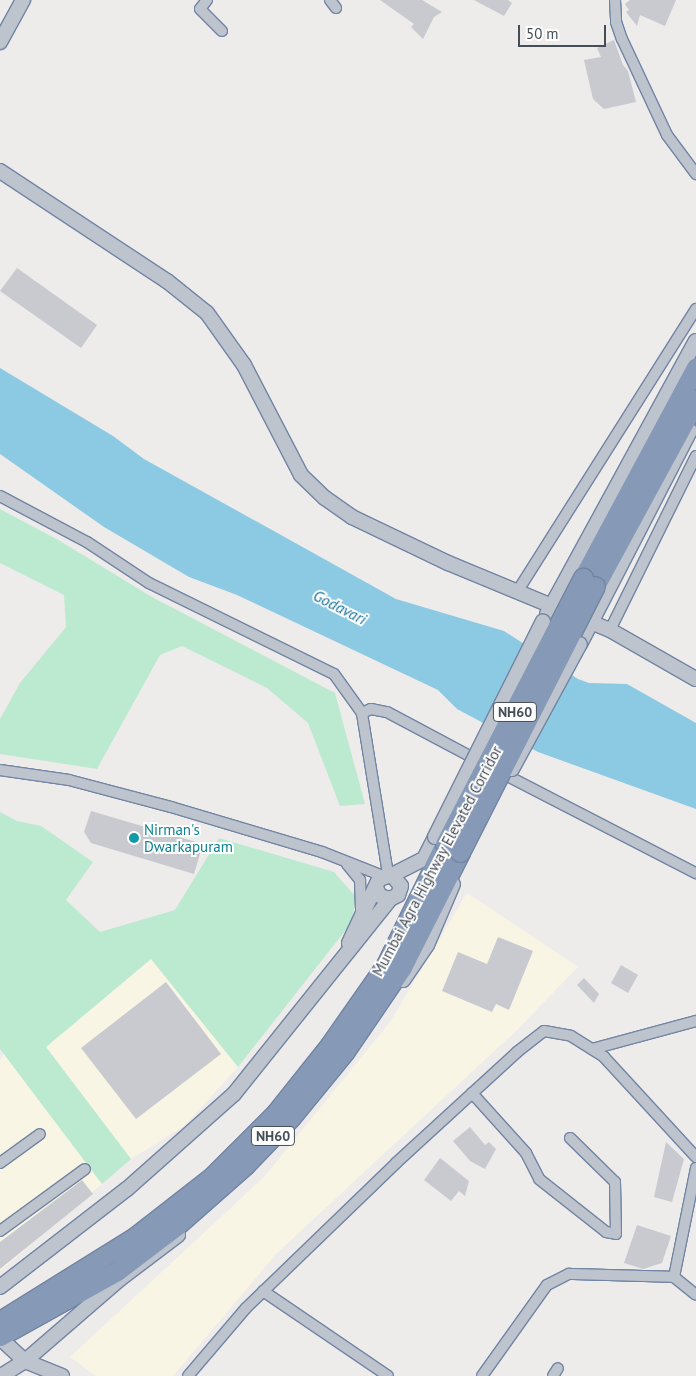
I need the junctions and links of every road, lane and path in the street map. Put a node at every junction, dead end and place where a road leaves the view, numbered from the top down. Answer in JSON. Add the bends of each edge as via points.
{"nodes":[{"id":1,"x":23,"y":0,"type":"edge"},
{"id":2,"x":207,"y":0,"type":"edge"},
{"id":3,"x":615,"y":0,"type":"edge"},
{"id":4,"x":222,"y":31,"type":"dead end"},
{"id":5,"x":0,"y":42,"type":"edge"},
{"id":6,"x":0,"y":171,"type":"edge"},
{"id":7,"x":696,"y":174,"type":"edge"},
{"id":8,"x":696,"y":309,"type":"edge"},
{"id":9,"x":696,"y":341,"type":"edge"},
{"id":10,"x":696,"y":367,"type":"edge"},
{"id":11,"x":696,"y":400,"type":"edge"},
{"id":12,"x":696,"y":419,"type":"edge"},
{"id":13,"x":696,"y":456,"type":"edge"},
{"id":14,"x":692,"y":472,"type":"edge"},
{"id":15,"x":0,"y":496,"type":"edge"},
{"id":16,"x":517,"y":592,"type":"junction"},
{"id":17,"x":551,"y":606,"type":"junction"},
{"id":18,"x":590,"y":623,"type":"junction"},
{"id":19,"x":610,"y":630,"type":"junction"},
{"id":20,"x":696,"y":679,"type":"edge"},
{"id":21,"x":362,"y":713,"type":"junction"},
{"id":22,"x":0,"y":770,"type":"edge"},
{"id":23,"x":343,"y":860,"type":"junction"},
{"id":24,"x":696,"y":873,"type":"edge"},
{"id":25,"x":358,"y":876,"type":"junction"},
{"id":26,"x":385,"y":878,"type":"junction"},
{"id":27,"x":390,"y":899,"type":"junction"},
{"id":28,"x":360,"y":915,"type":"junction"},
{"id":29,"x":347,"y":948,"type":"junction"},
{"id":30,"x":696,"y":1021,"type":"edge"},
{"id":31,"x":592,"y":1049,"type":"junction"},
{"id":32,"x":472,"y":1093,"type":"junction"},
{"id":33,"x":40,"y":1134,"type":"dead end"},
{"id":34,"x":570,"y":1138,"type":"dead end"},
{"id":35,"x":696,"y":1156,"type":"edge"},
{"id":36,"x":0,"y":1163,"type":"edge"},
{"id":37,"x":696,"y":1168,"type":"edge"},
{"id":38,"x":85,"y":1169,"type":"dead end"},
{"id":39,"x":0,"y":1231,"type":"edge"},
{"id":40,"x":674,"y":1277,"type":"junction"},
{"id":41,"x":0,"y":1287,"type":"edge"},
{"id":42,"x":263,"y":1291,"type":"junction"},
{"id":43,"x":696,"y":1295,"type":"edge"},
{"id":44,"x":0,"y":1321,"type":"edge"},
{"id":45,"x":0,"y":1337,"type":"edge"},
{"id":46,"x":25,"y":1361,"type":"junction"},
{"id":47,"x":1,"y":1376,"type":"edge"},
{"id":48,"x":62,"y":1376,"type":"edge"},
{"id":49,"x":188,"y":1376,"type":"edge"},
{"id":50,"x":388,"y":1376,"type":"edge"},
{"id":51,"x":482,"y":1376,"type":"edge"}],
"edges":[{"from":1,"to":5,"type":"street"},
{"from":2,"to":4,"type":"street","via":[[200,9]]},
{"from":3,"to":7,"type":"street","via":[[616,22],[622,39],[667,135]]},
{"from":6,"to":16,"type":"street","via":[[166,281],[207,313],[244,365],[301,475],[325,498],[352,517]]},
{"from":8,"to":16,"type":"street"},
{"from":9,"to":17,"type":"street"},
{"from":10,"to":44,"type":"highway","name":"Mumbai Agra Highway Elevated Corridor","number":"NH60","bridge":true,"via":[[624,496],[386,965],[330,1045],[276,1114],[212,1177],[135,1237]]},
{"from":11,"to":45,"type":"highway","name":"Mumbai Agra Highway Elevated Corridor","number":"NH60","bridge":true,"via":[[596,586],[402,967],[345,1051],[291,1117],[176,1226],[117,1271]]},
{"from":12,"to":18,"type":"street"},
{"from":13,"to":14,"type":"street"},
{"from":14,"to":19,"type":"street"},
{"from":15,"to":21,"type":"street","via":[[87,542],[149,583],[334,674]]},
{"from":16,"to":17,"type":"street"},
{"from":17,"to":18,"type":"street"},
{"from":17,"to":26,"type":"street","bridge":true,"via":[[424,859]]},
{"from":18,"to":19,"type":"street"},
{"from":18,"to":46,"type":"street","bridge":true,"via":[[464,858],[427,945],[366,1034],[307,1110],[252,1168],[165,1246],[120,1279]]},
{"from":19,"to":20,"type":"street"},
{"from":21,"to":24,"type":"street","via":[[371,709],[387,712]]},
{"from":21,"to":26,"type":"street"},
{"from":22,"to":23,"type":"street","via":[[69,780],[171,807]]},
{"from":23,"to":25,"type":"street"},
{"from":23,"to":26,"type":"street"},
{"from":25,"to":26,"type":"street"},
{"from":25,"to":28,"type":"street","via":[[362,896]]},
{"from":26,"to":27,"type":"street","via":[[380,896]]},
{"from":26,"to":27,"type":"street","via":[[401,886],[398,895]]},
{"from":26,"to":28,"type":"street"},
{"from":27,"to":29,"type":"street"},
{"from":28,"to":29,"type":"street"},
{"from":29,"to":41,"type":"street","via":[[283,1036],[234,1094],[128,1189]]},
{"from":30,"to":31,"type":"street"},
{"from":31,"to":32,"type":"street","via":[[571,1036],[544,1031]]},
{"from":31,"to":35,"type":"street","via":[[604,1057]]},
{"from":32,"to":34,"type":"street","via":[[526,1153],[539,1179],[606,1232],[616,1234],[615,1182]]},
{"from":32,"to":42,"type":"street"},
{"from":33,"to":36,"type":"street"},
{"from":37,"to":40,"type":"street"},
{"from":38,"to":39,"type":"street"},
{"from":40,"to":43,"type":"street"},
{"from":40,"to":51,"type":"street","via":[[569,1274],[547,1285]]},
{"from":42,"to":49,"type":"street"},
{"from":42,"to":50,"type":"street"},
{"from":45,"to":46,"type":"street"},
{"from":46,"to":47,"type":"street"},
{"from":46,"to":48,"type":"street"}]}
